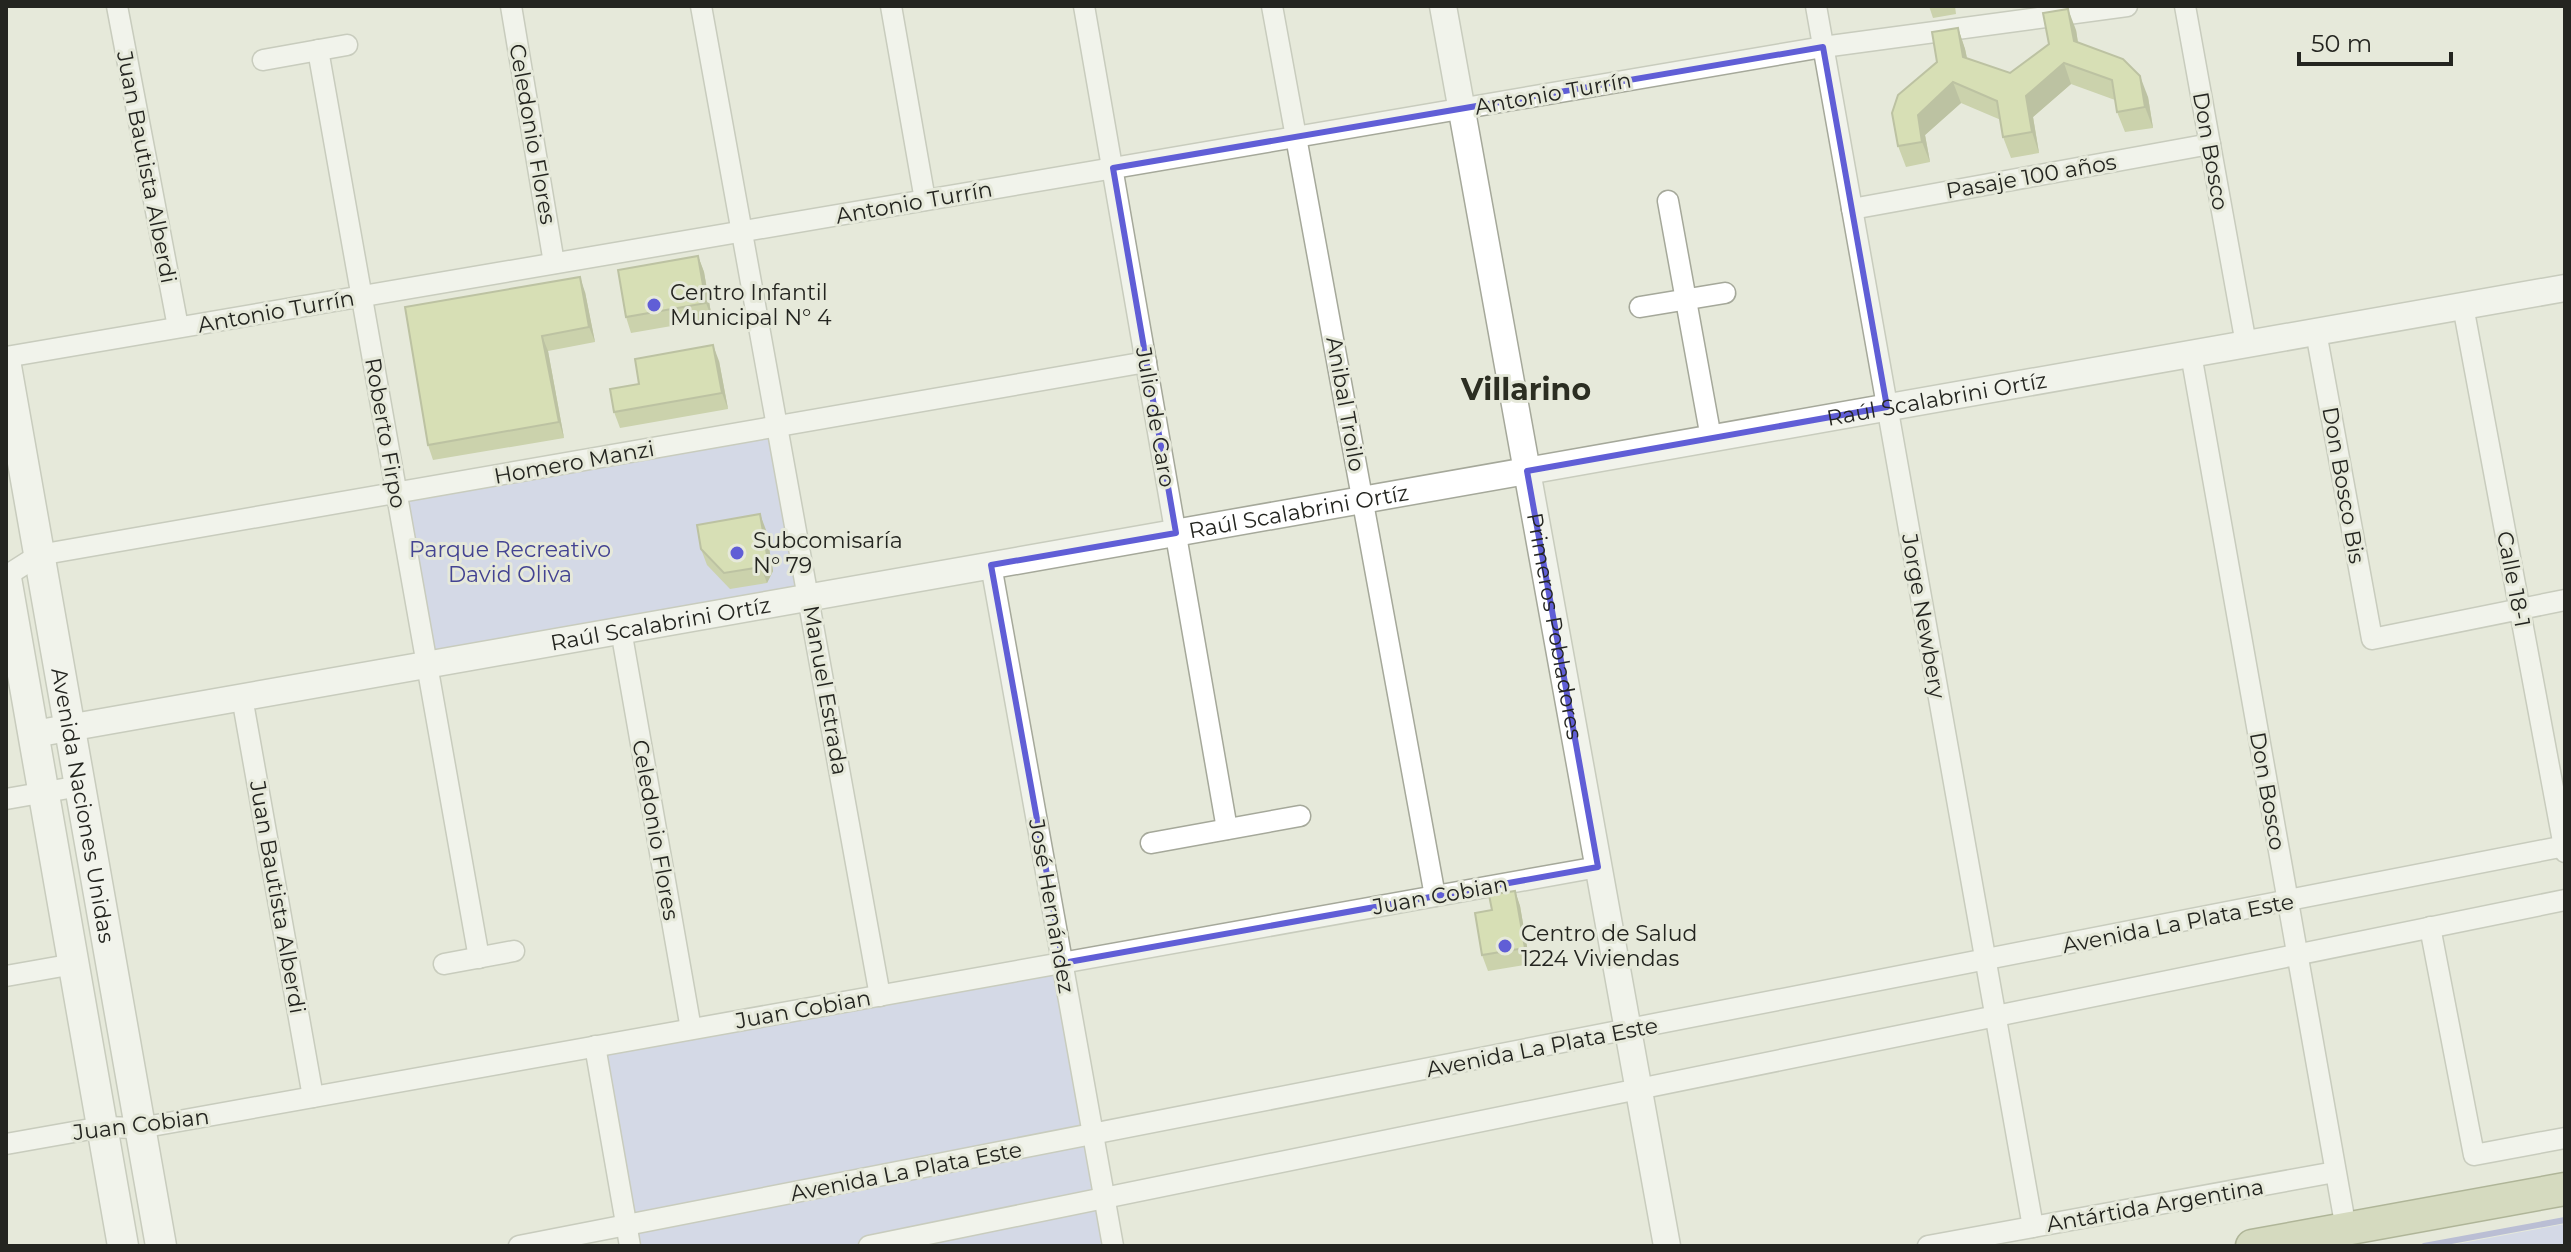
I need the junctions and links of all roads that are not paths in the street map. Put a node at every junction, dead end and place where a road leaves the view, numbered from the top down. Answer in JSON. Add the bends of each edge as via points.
{"nodes":[{"id":1,"x":117,"y":6,"type":"edge"},
{"id":2,"x":511,"y":6,"type":"edge"},
{"id":3,"x":701,"y":6,"type":"edge"},
{"id":4,"x":891,"y":6,"type":"edge"},
{"id":5,"x":1084,"y":6,"type":"edge"},
{"id":6,"x":1272,"y":6,"type":"edge"},
{"id":7,"x":1443,"y":6,"type":"edge"},
{"id":8,"x":1816,"y":6,"type":"edge"},
{"id":9,"x":2127,"y":6,"type":"edge"},
{"id":10,"x":2185,"y":6,"type":"edge"},
{"id":11,"x":347,"y":45,"type":"dead end"},
{"id":12,"x":1823,"y":47,"type":"junction"},
{"id":13,"x":318,"y":50,"type":"junction"},
{"id":14,"x":263,"y":60,"type":"dead end"},
{"id":15,"x":1461,"y":109,"type":"junction"},
{"id":16,"x":1297,"y":137,"type":"junction"},
{"id":17,"x":2210,"y":144,"type":"junction"},
{"id":18,"x":1113,"y":168,"type":"junction"},
{"id":19,"x":925,"y":200,"type":"junction"},
{"id":20,"x":1668,"y":201,"type":"dead end"},
{"id":21,"x":1852,"y":209,"type":"junction"},
{"id":22,"x":742,"y":231,"type":"junction"},
{"id":23,"x":554,"y":263,"type":"junction"},
{"id":24,"x":2565,"y":288,"type":"edge"},
{"id":25,"x":1725,"y":293,"type":"dead end"},
{"id":26,"x":362,"y":296,"type":"junction"},
{"id":27,"x":1686,"y":299,"type":"junction"},
{"id":28,"x":2463,"y":306,"type":"junction"},
{"id":29,"x":1640,"y":307,"type":"dead end"},
{"id":30,"x":178,"y":327,"type":"junction"},
{"id":31,"x":2316,"y":332,"type":"junction"},
{"id":32,"x":2246,"y":344,"type":"junction"},
{"id":33,"x":2191,"y":354,"type":"junction"},
{"id":34,"x":6,"y":357,"type":"edge"},
{"id":35,"x":1146,"y":362,"type":"junction"},
{"id":36,"x":6,"y":366,"type":"edge"},
{"id":37,"x":1887,"y":407,"type":"junction"},
{"id":38,"x":778,"y":426,"type":"junction"},
{"id":39,"x":1711,"y":438,"type":"junction"},
{"id":40,"x":1527,"y":471,"type":"junction"},
{"id":41,"x":397,"y":493,"type":"junction"},
{"id":42,"x":1363,"y":499,"type":"junction"},
{"id":43,"x":1176,"y":533,"type":"junction"},
{"id":44,"x":39,"y":555,"type":"junction"},
{"id":45,"x":991,"y":565,"type":"junction"},
{"id":46,"x":6,"y":577,"type":"edge"},
{"id":47,"x":809,"y":597,"type":"junction"},
{"id":48,"x":2565,"y":600,"type":"edge"},
{"id":49,"x":2520,"y":609,"type":"junction"},
{"id":50,"x":621,"y":630,"type":"junction"},
{"id":51,"x":427,"y":665,"type":"junction"},
{"id":52,"x":242,"y":697,"type":"junction"},
{"id":53,"x":69,"y":728,"type":"junction"},
{"id":54,"x":34,"y":734,"type":"junction"},
{"id":55,"x":80,"y":786,"type":"junction"},
{"id":56,"x":44,"y":793,"type":"junction"},
{"id":57,"x":6,"y":799,"type":"edge"},
{"id":58,"x":1300,"y":816,"type":"dead end"},
{"id":59,"x":1227,"y":829,"type":"junction"},
{"id":60,"x":1151,"y":843,"type":"dead end"},
{"id":61,"x":2565,"y":848,"type":"edge"},
{"id":62,"x":1598,"y":867,"type":"junction"},
{"id":63,"x":1435,"y":896,"type":"junction"},
{"id":64,"x":2565,"y":900,"type":"edge"},
{"id":65,"x":2287,"y":901,"type":"junction"},
{"id":66,"x":2430,"y":927,"type":"junction"},
{"id":67,"x":514,"y":951,"type":"dead end"},
{"id":68,"x":2297,"y":954,"type":"junction"},
{"id":69,"x":479,"y":958,"type":"junction"},
{"id":70,"x":1986,"y":960,"type":"junction"},
{"id":71,"x":1063,"y":963,"type":"junction"},
{"id":72,"x":74,"y":964,"type":"junction"},
{"id":73,"x":444,"y":964,"type":"dead end"},
{"id":74,"x":6,"y":976,"type":"edge"},
{"id":75,"x":880,"y":996,"type":"junction"},
{"id":76,"x":1995,"y":1015,"type":"junction"},
{"id":77,"x":691,"y":1029,"type":"junction"},
{"id":78,"x":1628,"y":1030,"type":"junction"},
{"id":79,"x":595,"y":1046,"type":"junction"},
{"id":80,"x":1638,"y":1088,"type":"junction"},
{"id":81,"x":313,"y":1097,"type":"junction"},
{"id":82,"x":102,"y":1127,"type":"junction"},
{"id":83,"x":140,"y":1128,"type":"junction"},
{"id":84,"x":1094,"y":1135,"type":"junction"},
{"id":85,"x":2565,"y":1138,"type":"edge"},
{"id":86,"x":6,"y":1144,"type":"edge"},
{"id":87,"x":2335,"y":1172,"type":"junction"},
{"id":88,"x":2565,"y":1189,"type":"edge"},
{"id":89,"x":1105,"y":1197,"type":"junction"},
{"id":90,"x":626,"y":1225,"type":"junction"},
{"id":91,"x":2033,"y":1227,"type":"junction"},
{"id":92,"x":2346,"y":1229,"type":"junction"},
{"id":93,"x":123,"y":1246,"type":"edge"},
{"id":94,"x":161,"y":1246,"type":"edge"},
{"id":95,"x":519,"y":1246,"type":"edge"},
{"id":96,"x":630,"y":1246,"type":"edge"},
{"id":97,"x":869,"y":1246,"type":"edge"},
{"id":98,"x":1113,"y":1246,"type":"edge"},
{"id":99,"x":1667,"y":1246,"type":"edge"},
{"id":100,"x":1928,"y":1246,"type":"edge"},
{"id":101,"x":2252,"y":1246,"type":"edge"}],
"edges":[{"from":1,"to":30,"type":"street","name":"Juan Bautista Alberdi"},
{"from":2,"to":23,"type":"street","name":"Celedonio Flores"},
{"from":3,"to":22,"type":"street","name":"Manuel Estrada"},
{"from":4,"to":19,"type":"street"},
{"from":5,"to":18,"type":"street","name":"Julio de Caro"},
{"from":6,"to":16,"type":"street","name":"Anibal Troilo"},
{"from":7,"to":15,"type":"street","name":"Primeros Pobladores"},
{"from":8,"to":12,"type":"street","name":"Jorge Newbery"},
{"from":9,"to":12,"type":"street","name":"Antonio Turrín"},
{"from":10,"to":17,"type":"street","name":"Don Bosco"},
{"from":11,"to":13,"type":"street"},
{"from":12,"to":15,"type":"street","name":"Antonio Turrín"},
{"from":12,"to":21,"type":"street","name":"Jorge Newbery"},
{"from":13,"to":14,"type":"street"},
{"from":13,"to":26,"type":"street","name":"Roberto Firpo"},
{"from":15,"to":16,"type":"street","name":"Antonio Turrín"},
{"from":15,"to":40,"type":"street","name":"Primeros Pobladores"},
{"from":16,"to":18,"type":"street","name":"Antonio Turrín"},
{"from":16,"to":42,"type":"street","name":"Anibal Troilo"},
{"from":17,"to":21,"type":"street","name":"Pasaje 100 años"},
{"from":17,"to":32,"type":"street","name":"Don Bosco"},
{"from":18,"to":19,"type":"street","name":"Antonio Turrín"},
{"from":18,"to":35,"type":"street","name":"Julio de Caro"},
{"from":19,"to":22,"type":"street","name":"Antonio Turrín"},
{"from":20,"to":27,"type":"street"},
{"from":21,"to":37,"type":"street","name":"Jorge Newbery"},
{"from":22,"to":23,"type":"street","name":"Antonio Turrín"},
{"from":22,"to":38,"type":"street","name":"Manuel Estrada"},
{"from":23,"to":26,"type":"street","name":"Antonio Turrín"},
{"from":24,"to":28,"type":"street","name":"Raúl Scalabrini Ortíz"},
{"from":25,"to":27,"type":"street"},
{"from":26,"to":30,"type":"street","name":"Antonio Turrín"},
{"from":26,"to":41,"type":"street","name":"Roberto Firpo"},
{"from":27,"to":29,"type":"street"},
{"from":27,"to":39,"type":"street"},
{"from":28,"to":31,"type":"street","name":"Raúl Scalabrini Ortíz"},
{"from":28,"to":49,"type":"street","name":"Calle 18-1"},
{"from":30,"to":34,"type":"street","name":"Antonio Turrín"},
{"from":31,"to":32,"type":"street","name":"Raúl Scalabrini Ortíz"},
{"from":31,"to":49,"type":"street","name":"Don Bosco Bis","via":[[2372,639]]},
{"from":32,"to":33,"type":"street","name":"Raúl Scalabrini Ortíz"},
{"from":33,"to":37,"type":"street","name":"Raúl Scalabrini Ortíz"},
{"from":33,"to":65,"type":"street","name":"Don Bosco"},
{"from":35,"to":38,"type":"street","name":"Homero Manzi"},
{"from":35,"to":43,"type":"street","name":"Julio de Caro"},
{"from":36,"to":44,"type":"main road","name":"Avenida Naciones Unidas"},
{"from":37,"to":39,"type":"street","name":"Raúl Scalabrini Ortíz"},
{"from":37,"to":70,"type":"street","name":"Jorge Newbery"},
{"from":38,"to":41,"type":"street","name":"Homero Manzi"},
{"from":38,"to":47,"type":"street","name":"Manuel Estrada"},
{"from":39,"to":40,"type":"street","name":"Raúl Scalabrini Ortíz"},
{"from":40,"to":42,"type":"street","name":"Raúl Scalabrini Ortíz"},
{"from":40,"to":62,"type":"street","name":"Primeros Pobladores"},
{"from":41,"to":44,"type":"street","name":"Homero Manzi"},
{"from":41,"to":51,"type":"street","name":"Roberto Firpo"},
{"from":42,"to":43,"type":"street","name":"Raúl Scalabrini Ortíz"},
{"from":42,"to":63,"type":"street","name":"Anibal Troilo"},
{"from":43,"to":45,"type":"street","name":"Raúl Scalabrini Ortíz"},
{"from":43,"to":59,"type":"street","name":"Julio de Caro"},
{"from":44,"to":46,"type":"street","name":"Homero Manzi"},
{"from":44,"to":53,"type":"main road","name":"Avenida Naciones Unidas"},
{"from":45,"to":47,"type":"street","name":"Raúl Scalabrini Ortíz"},
{"from":45,"to":71,"type":"street","name":"José Hernández"},
{"from":46,"to":54,"type":"main road","name":"Avenida Naciones Unidas"},
{"from":47,"to":50,"type":"street","name":"Raúl Scalabrini Ortíz"},
{"from":47,"to":75,"type":"street","name":"Manuel Estrada"},
{"from":48,"to":49,"type":"street"},
{"from":49,"to":61,"type":"street","name":"Calle 18-1"},
{"from":50,"to":51,"type":"street","name":"Raúl Scalabrini Ortíz"},
{"from":50,"to":77,"type":"street","name":"Celedonio Flores"},
{"from":51,"to":52,"type":"street","name":"Raúl Scalabrini Ortíz"},
{"from":51,"to":69,"type":"street","name":"Roberto Firpo"},
{"from":52,"to":53,"type":"street","name":"Raúl Scalabrini Ortíz"},
{"from":52,"to":81,"type":"street","name":"Juan Bautista Alberdi"},
{"from":53,"to":54,"type":"street","name":"Raúl Scalabrini Ortíz"},
{"from":53,"to":55,"type":"main road","name":"Avenida Naciones Unidas"},
{"from":54,"to":56,"type":"main road","name":"Avenida Naciones Unidas"},
{"from":55,"to":56,"type":"street"},
{"from":55,"to":83,"type":"main road","name":"Avenida Naciones Unidas"},
{"from":56,"to":57,"type":"street"},
{"from":56,"to":72,"type":"main road","name":"Avenida Naciones Unidas"},
{"from":58,"to":59,"type":"street"},
{"from":59,"to":60,"type":"street"},
{"from":61,"to":65,"type":"street","name":"Avenida La Plata Este"},
{"from":62,"to":63,"type":"street","name":"Juan Cobian"},
{"from":62,"to":78,"type":"street","name":"Primeros Pobladores"},
{"from":63,"to":71,"type":"street","name":"Juan Cobian"},
{"from":64,"to":66,"type":"street"},
{"from":65,"to":68,"type":"street","name":"Don Bosco"},
{"from":65,"to":70,"type":"street","name":"Avenida La Plata Este"},
{"from":66,"to":68,"type":"street"},
{"from":66,"to":85,"type":"street","via":[[2474,1155]]},
{"from":67,"to":69,"type":"street"},
{"from":68,"to":76,"type":"street"},
{"from":68,"to":87,"type":"street","name":"Don Bosco"},
{"from":69,"to":73,"type":"street"},
{"from":70,"to":76,"type":"street","name":"Jorge Newbery"},
{"from":70,"to":78,"type":"street","name":"Avenida La Plata Este"},
{"from":71,"to":75,"type":"street","name":"Juan Cobian"},
{"from":71,"to":84,"type":"street","name":"José Hernández"},
{"from":72,"to":74,"type":"street"},
{"from":72,"to":82,"type":"main road","name":"Avenida Naciones Unidas"},
{"from":75,"to":77,"type":"street","name":"Juan Cobian"},
{"from":76,"to":80,"type":"street"},
{"from":76,"to":91,"type":"street","name":"Jorge Newbery"},
{"from":77,"to":79,"type":"street","name":"Juan Cobian"},
{"from":78,"to":80,"type":"street","name":"Primeros Pobladores"},
{"from":78,"to":84,"type":"street","name":"Avenida La Plata Este"},
{"from":79,"to":81,"type":"street","name":"Juan Cobian"},
{"from":79,"to":90,"type":"street"},
{"from":80,"to":89,"type":"street"},
{"from":80,"to":99,"type":"street","name":"Primeros Pobladores"},
{"from":81,"to":83,"type":"street","name":"Juan Cobian"},
{"from":82,"to":83,"type":"street","name":"Juan Cobian"},
{"from":82,"to":86,"type":"street","name":"Juan Cobian"},
{"from":82,"to":93,"type":"main road","name":"Avenida Naciones Unidas"},
{"from":83,"to":94,"type":"main road","name":"Avenida Naciones Unidas"},
{"from":84,"to":89,"type":"street","name":"José Hernández"},
{"from":84,"to":90,"type":"street","name":"Avenida La Plata Este"},
{"from":87,"to":91,"type":"street","name":"Antártida Argentina"},
{"from":87,"to":92,"type":"street","name":"Don Bosco"},
{"from":88,"to":92,"type":"main road"},
{"from":89,"to":97,"type":"street"},
{"from":89,"to":98,"type":"street","name":"José Hernández"},
{"from":90,"to":95,"type":"street","name":"Avenida La Plata Este"},
{"from":90,"to":96,"type":"street"},
{"from":91,"to":100,"type":"street","name":"Antártida Argentina"},
{"from":92,"to":101,"type":"main road"}]}
